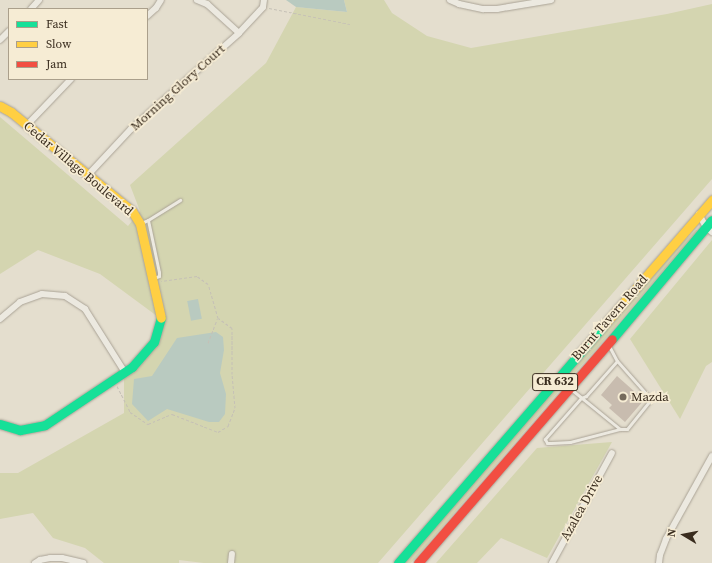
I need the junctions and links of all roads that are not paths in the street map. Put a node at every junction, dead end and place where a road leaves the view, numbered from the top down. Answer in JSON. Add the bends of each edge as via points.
{"nodes":[{"id":1,"x":39,"y":0,"type":"edge"},
{"id":2,"x":161,"y":0,"type":"edge"},
{"id":3,"x":197,"y":0,"type":"edge"},
{"id":4,"x":450,"y":0,"type":"edge"},
{"id":5,"x":551,"y":0,"type":"edge"},
{"id":6,"x":264,"y":3,"type":"edge"},
{"id":7,"x":31,"y":8,"type":"edge"},
{"id":8,"x":148,"y":15,"type":"edge"},
{"id":9,"x":8,"y":32,"type":"edge"},
{"id":10,"x":240,"y":33,"type":"junction"},
{"id":11,"x":0,"y":40,"type":"edge"},
{"id":12,"x":70,"y":80,"type":"edge"},
{"id":13,"x":0,"y":106,"type":"edge"},
{"id":14,"x":26,"y":125,"type":"junction"},
{"id":15,"x":89,"y":174,"type":"junction"},
{"id":16,"x":180,"y":200,"type":"dead end"},
{"id":17,"x":712,"y":200,"type":"edge"},
{"id":18,"x":700,"y":214,"type":"junction"},
{"id":19,"x":144,"y":222,"type":"junction"},
{"id":20,"x":711,"y":225,"type":"edge"},
{"id":21,"x":0,"y":319,"type":"edge"},
{"id":22,"x":608,"y":345,"type":"junction"},
{"id":23,"x":617,"y":361,"type":"junction"},
{"id":24,"x":124,"y":371,"type":"junction"},
{"id":25,"x":558,"y":378,"type":"junction"},
{"id":26,"x":570,"y":389,"type":"junction"},
{"id":27,"x":581,"y":398,"type":"junction"},
{"id":28,"x":0,"y":424,"type":"edge"},
{"id":29,"x":620,"y":429,"type":"junction"},
{"id":30,"x":612,"y":453,"type":"dead end"},
{"id":31,"x":712,"y":456,"type":"edge"},
{"id":32,"x":232,"y":554,"type":"dead end"},
{"id":33,"x":35,"y":563,"type":"edge"},
{"id":34,"x":84,"y":563,"type":"edge"},
{"id":35,"x":231,"y":563,"type":"edge"},
{"id":36,"x":398,"y":563,"type":"edge"},
{"id":37,"x":418,"y":563,"type":"edge"},
{"id":38,"x":552,"y":563,"type":"edge"},
{"id":39,"x":659,"y":563,"type":"edge"}],
"edges":[{"from":1,"to":7,"type":"street"},
{"from":2,"to":8,"type":"street"},
{"from":3,"to":10,"type":"street","via":[[207,4]]},
{"from":4,"to":5,"type":"street","via":[[484,9]]},
{"from":6,"to":10,"type":"street","name":"Morning Glory Court"},
{"from":9,"to":11,"type":"street"},
{"from":10,"to":15,"type":"street","name":"Morning Glory Court","via":[[132,129]]},
{"from":12,"to":14,"type":"street"},
{"from":13,"to":14,"type":"main road","name":"Cedar Village Boulevard"},
{"from":14,"to":15,"type":"main road","name":"Cedar Village Boulevard"},
{"from":15,"to":19,"type":"main road","name":"Cedar Village Boulevard"},
{"from":16,"to":19,"type":"lane"},
{"from":17,"to":18,"type":"main road","name":"Burnt Tavern Road","number":"CR 632"},
{"from":18,"to":20,"type":"street"},
{"from":18,"to":20,"type":"street"},
{"from":18,"to":25,"type":"main road","name":"Burnt Tavern Road","number":"CR 632"},
{"from":19,"to":24,"type":"main road","name":"Cedar Village Boulevard","via":[[161,318],[154,342],[132,367]]},
{"from":20,"to":22,"type":"main road","name":"Burnt Tavern Road","number":"CR 632"},
{"from":21,"to":24,"type":"street","via":[[20,302],[42,294],[65,296],[85,309]]},
{"from":22,"to":23,"type":"lane"},
{"from":22,"to":26,"type":"main road","name":"Burnt Tavern Road","number":"CR 632"},
{"from":23,"to":27,"type":"lane","via":[[586,396]]},
{"from":23,"to":29,"type":"lane","via":[[649,397],[650,402],[626,429]]},
{"from":24,"to":28,"type":"main road","name":"Cedar Village Boulevard","via":[[45,425],[20,430]]},
{"from":25,"to":26,"type":"street"},
{"from":25,"to":36,"type":"main road","name":"Burnt Tavern Road","number":"CR 632"},
{"from":26,"to":27,"type":"lane"},
{"from":26,"to":37,"type":"main road","name":"Burnt Tavern Road","number":"CR 632"},
{"from":27,"to":29,"type":"lane"},
{"from":27,"to":29,"type":"lane","via":[[545,439],[546,442],[570,442]]},
{"from":30,"to":38,"type":"street","name":"Azalea Drive"},
{"from":31,"to":39,"type":"street","via":[[666,539]]},
{"from":32,"to":35,"type":"street"},
{"from":33,"to":34,"type":"street","via":[[50,558]]}]}
